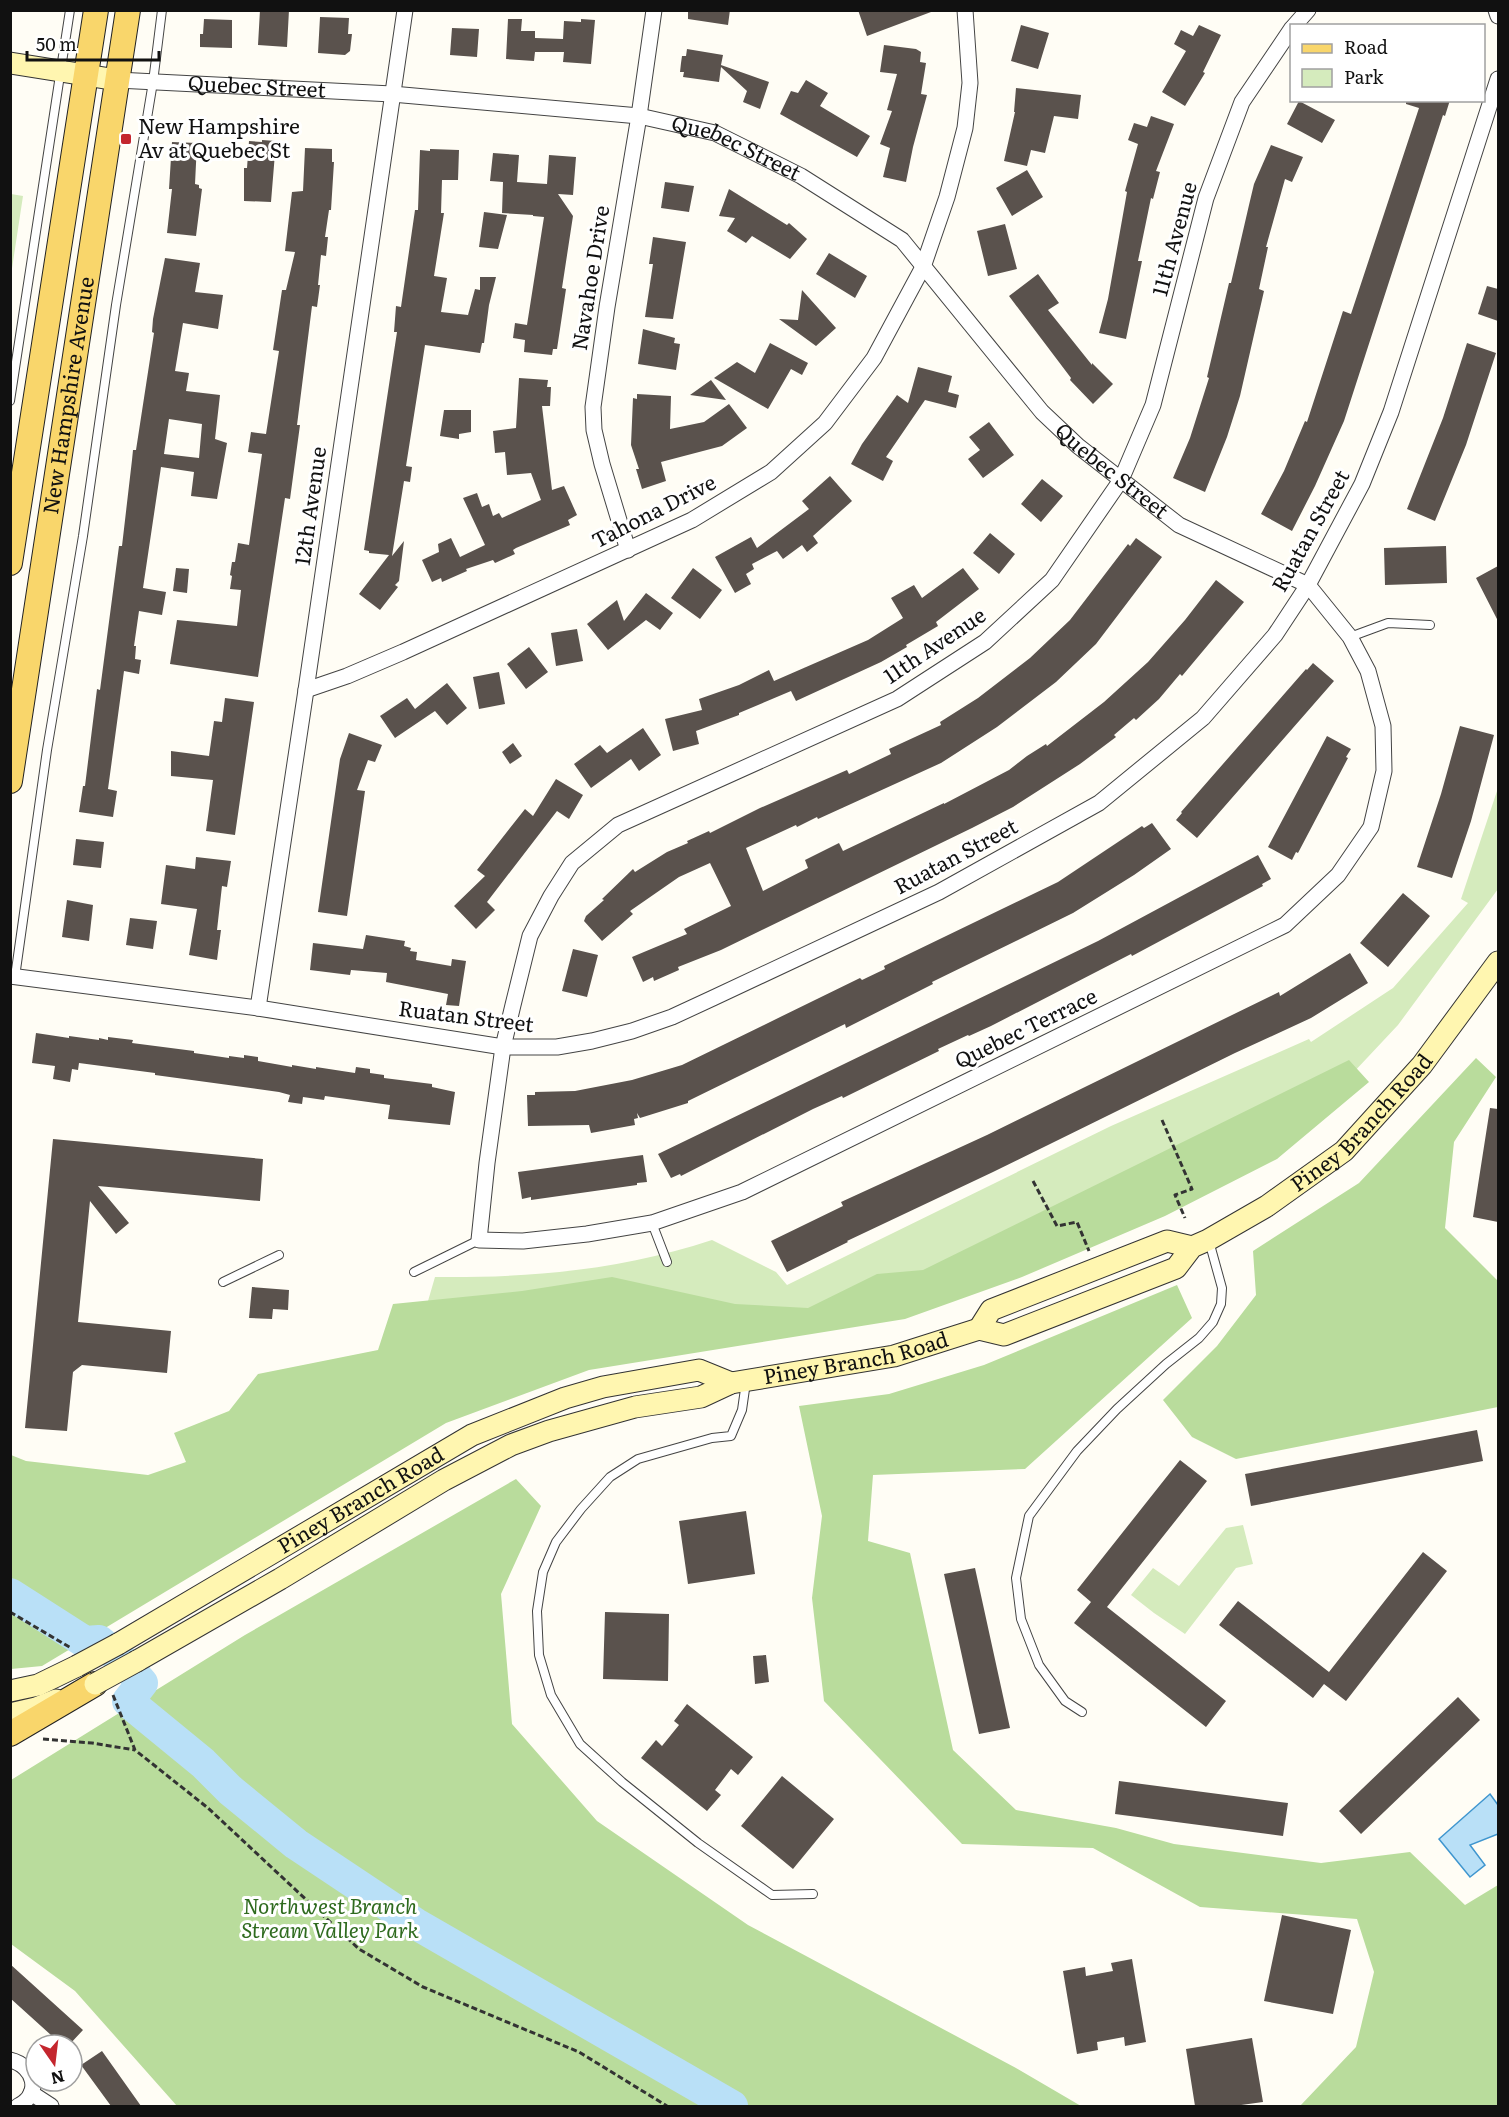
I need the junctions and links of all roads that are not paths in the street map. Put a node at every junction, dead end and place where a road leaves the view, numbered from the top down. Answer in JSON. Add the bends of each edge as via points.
{"nodes":[{"id":1,"x":70,"y":10,"type":"edge"},
{"id":2,"x":96,"y":10,"type":"edge"},
{"id":3,"x":128,"y":10,"type":"edge"},
{"id":4,"x":162,"y":10,"type":"edge"},
{"id":5,"x":405,"y":10,"type":"edge"},
{"id":6,"x":654,"y":10,"type":"edge"},
{"id":7,"x":965,"y":10,"type":"edge"},
{"id":8,"x":1308,"y":10,"type":"edge"},
{"id":9,"x":1496,"y":10,"type":"edge"},
{"id":10,"x":1498,"y":15,"type":"edge"},
{"id":11,"x":1295,"y":24,"type":"edge"},
{"id":12,"x":1290,"y":30,"type":"edge"},
{"id":13,"x":10,"y":63,"type":"edge"},
{"id":14,"x":62,"y":72,"type":"junction"},
{"id":15,"x":87,"y":76,"type":"junction"},
{"id":16,"x":117,"y":80,"type":"junction"},
{"id":17,"x":1498,"y":80,"type":"edge"},
{"id":18,"x":153,"y":81,"type":"junction"},
{"id":19,"x":392,"y":94,"type":"junction"},
{"id":20,"x":639,"y":116,"type":"junction"},
{"id":21,"x":923,"y":267,"type":"junction"},
{"id":22,"x":10,"y":400,"type":"edge"},
{"id":23,"x":1121,"y":480,"type":"junction"},
{"id":24,"x":628,"y":550,"type":"junction"},
{"id":25,"x":10,"y":563,"type":"edge"},
{"id":26,"x":1308,"y":585,"type":"junction"},
{"id":27,"x":1430,"y":625,"type":"dead end"},
{"id":28,"x":1350,"y":637,"type":"junction"},
{"id":29,"x":306,"y":690,"type":"junction"},
{"id":30,"x":10,"y":781,"type":"edge"},
{"id":31,"x":1498,"y":962,"type":"edge"},
{"id":32,"x":13,"y":977,"type":"edge"},
{"id":33,"x":258,"y":1008,"type":"junction"},
{"id":34,"x":503,"y":1047,"type":"junction"},
{"id":35,"x":652,"y":1223,"type":"junction"},
{"id":36,"x":479,"y":1240,"type":"junction"},
{"id":37,"x":1200,"y":1243,"type":"junction"},
{"id":38,"x":279,"y":1255,"type":"dead end"},
{"id":39,"x":667,"y":1262,"type":"dead end"},
{"id":40,"x":414,"y":1272,"type":"dead end"},
{"id":41,"x":222,"y":1282,"type":"dead end"},
{"id":42,"x":979,"y":1329,"type":"junction"},
{"id":43,"x":739,"y":1382,"type":"junction"},
{"id":44,"x":103,"y":1688,"type":"junction"},
{"id":45,"x":10,"y":1691,"type":"edge"},
{"id":46,"x":1082,"y":1712,"type":"dead end"},
{"id":47,"x":10,"y":1714,"type":"edge"},
{"id":48,"x":10,"y":1734,"type":"edge"},
{"id":49,"x":813,"y":1894,"type":"dead end"},
{"id":50,"x":10,"y":2060,"type":"edge"},
{"id":51,"x":24,"y":2066,"type":"edge"},
{"id":52,"x":31,"y":2093,"type":"joint"},
{"id":53,"x":20,"y":2106,"type":"edge"},
{"id":54,"x":51,"y":2106,"type":"edge"}],
"edges":[{"from":1,"to":14,"type":"lane"},
{"from":2,"to":15,"type":"main road","name":"New Hampshire Avenue"},
{"from":3,"to":16,"type":"main road","name":"New Hampshire Avenue"},
{"from":4,"to":18,"type":"lane"},
{"from":5,"to":19,"type":"street","name":"12th Avenue"},
{"from":6,"to":20,"type":"street","name":"Navahoe Drive"},
{"from":7,"to":21,"type":"street","name":"Tahona Drive","via":[[970,83],[964,128],[947,197]]},
{"from":8,"to":11,"type":"street","name":"11th Avenue"},
{"from":9,"to":10,"type":"street"},
{"from":12,"to":23,"type":"street","name":"11th Avenue","via":[[1238,112],[1206,198],[1153,405]]},
{"from":13,"to":14,"type":"main road","name":"Quebec Street"},
{"from":14,"to":15,"type":"main road","name":"Quebec Street"},
{"from":14,"to":22,"type":"lane"},
{"from":15,"to":16,"type":"main road","name":"Quebec Street"},
{"from":15,"to":25,"type":"main road","name":"New Hampshire Avenue"},
{"from":16,"to":18,"type":"street","name":"Quebec Street"},
{"from":16,"to":30,"type":"main road","name":"New Hampshire Avenue"},
{"from":17,"to":26,"type":"street","name":"Ruatan Street","via":[[1391,412],[1362,484]]},
{"from":18,"to":19,"type":"street","name":"Quebec Street"},
{"from":18,"to":32,"type":"lane"},
{"from":19,"to":20,"type":"street","name":"Quebec Street"},
{"from":19,"to":29,"type":"street","name":"12th Avenue"},
{"from":20,"to":21,"type":"street","name":"Quebec Street","via":[[715,133],[801,177],[902,240]]},
{"from":20,"to":24,"type":"street","name":"Navahoe Drive","via":[[593,407],[602,464]]},
{"from":21,"to":23,"type":"street","name":"Quebec Street","via":[[1042,412]]},
{"from":21,"to":24,"type":"street","name":"Tahona Drive","via":[[874,358],[825,423],[771,472],[692,520]]},
{"from":23,"to":26,"type":"street","name":"Quebec Street","via":[[1179,525]]},
{"from":23,"to":34,"type":"street","name":"11th Avenue","via":[[1053,580],[984,642],[897,699],[618,825],[572,863],[530,936]]},
{"from":24,"to":29,"type":"street","name":"Tahona Drive","via":[[403,652]]},
{"from":26,"to":28,"type":"street","name":"Quebec Terrace"},
{"from":26,"to":34,"type":"street","name":"Ruatan Street","via":[[1275,635],[1203,718],[1100,803],[939,892],[672,1017],[592,1041],[557,1047]]},
{"from":27,"to":28,"type":"lane","via":[[1388,623]]},
{"from":28,"to":35,"type":"street","name":"Quebec Terrace","via":[[1368,671],[1383,726],[1384,771],[1371,827],[1338,875],[1285,925],[742,1192]]},
{"from":29,"to":33,"type":"street","name":"12th Avenue"},
{"from":31,"to":37,"type":"main road","name":"Piney Branch Road","via":[[1422,1065],[1344,1151],[1267,1206]]},
{"from":32,"to":33,"type":"street","name":"Ruatan Street"},
{"from":33,"to":34,"type":"street","name":"Ruatan Street"},
{"from":34,"to":36,"type":"street","name":"11th Avenue"},
{"from":35,"to":36,"type":"street","name":"Quebec Terrace","via":[[523,1241]]},
{"from":35,"to":39,"type":"lane"},
{"from":36,"to":40,"type":"lane"},
{"from":37,"to":42,"type":"main road","via":[[1167,1241],[991,1310]]},
{"from":37,"to":42,"type":"main road","name":"Piney Branch Road","via":[[1176,1268],[1015,1331],[1004,1335]]},
{"from":37,"to":46,"type":"lane","via":[[1222,1288],[1221,1304],[1213,1322],[1077,1451],[1029,1516],[1016,1578],[1021,1619],[1039,1665],[1065,1701]]},
{"from":38,"to":41,"type":"lane"},
{"from":42,"to":43,"type":"main road","name":"Piney Branch Road","via":[[894,1356]]},
{"from":43,"to":44,"type":"main road","name":"Piney Branch Road","bridge":true,"via":[[701,1397],[579,1421],[511,1445],[444,1480],[137,1661]]},
{"from":43,"to":45,"type":"main road","name":"Piney Branch Road","bridge":true,"via":[[699,1370],[603,1387],[472,1435],[118,1644],[76,1659],[38,1685]]},
{"from":43,"to":49,"type":"lane","via":[[742,1410],[731,1436],[638,1459],[610,1477],[555,1542],[543,1572],[537,1611],[539,1655],[551,1695],[580,1744],[622,1782],[772,1895]]},
{"from":44,"to":47,"type":"main road","name":"Piney Branch Road"},
{"from":44,"to":48,"type":"main road"},
{"from":50,"to":51,"type":"street"},
{"from":52,"to":53,"type":"street"},
{"from":52,"to":54,"type":"street"}]}
